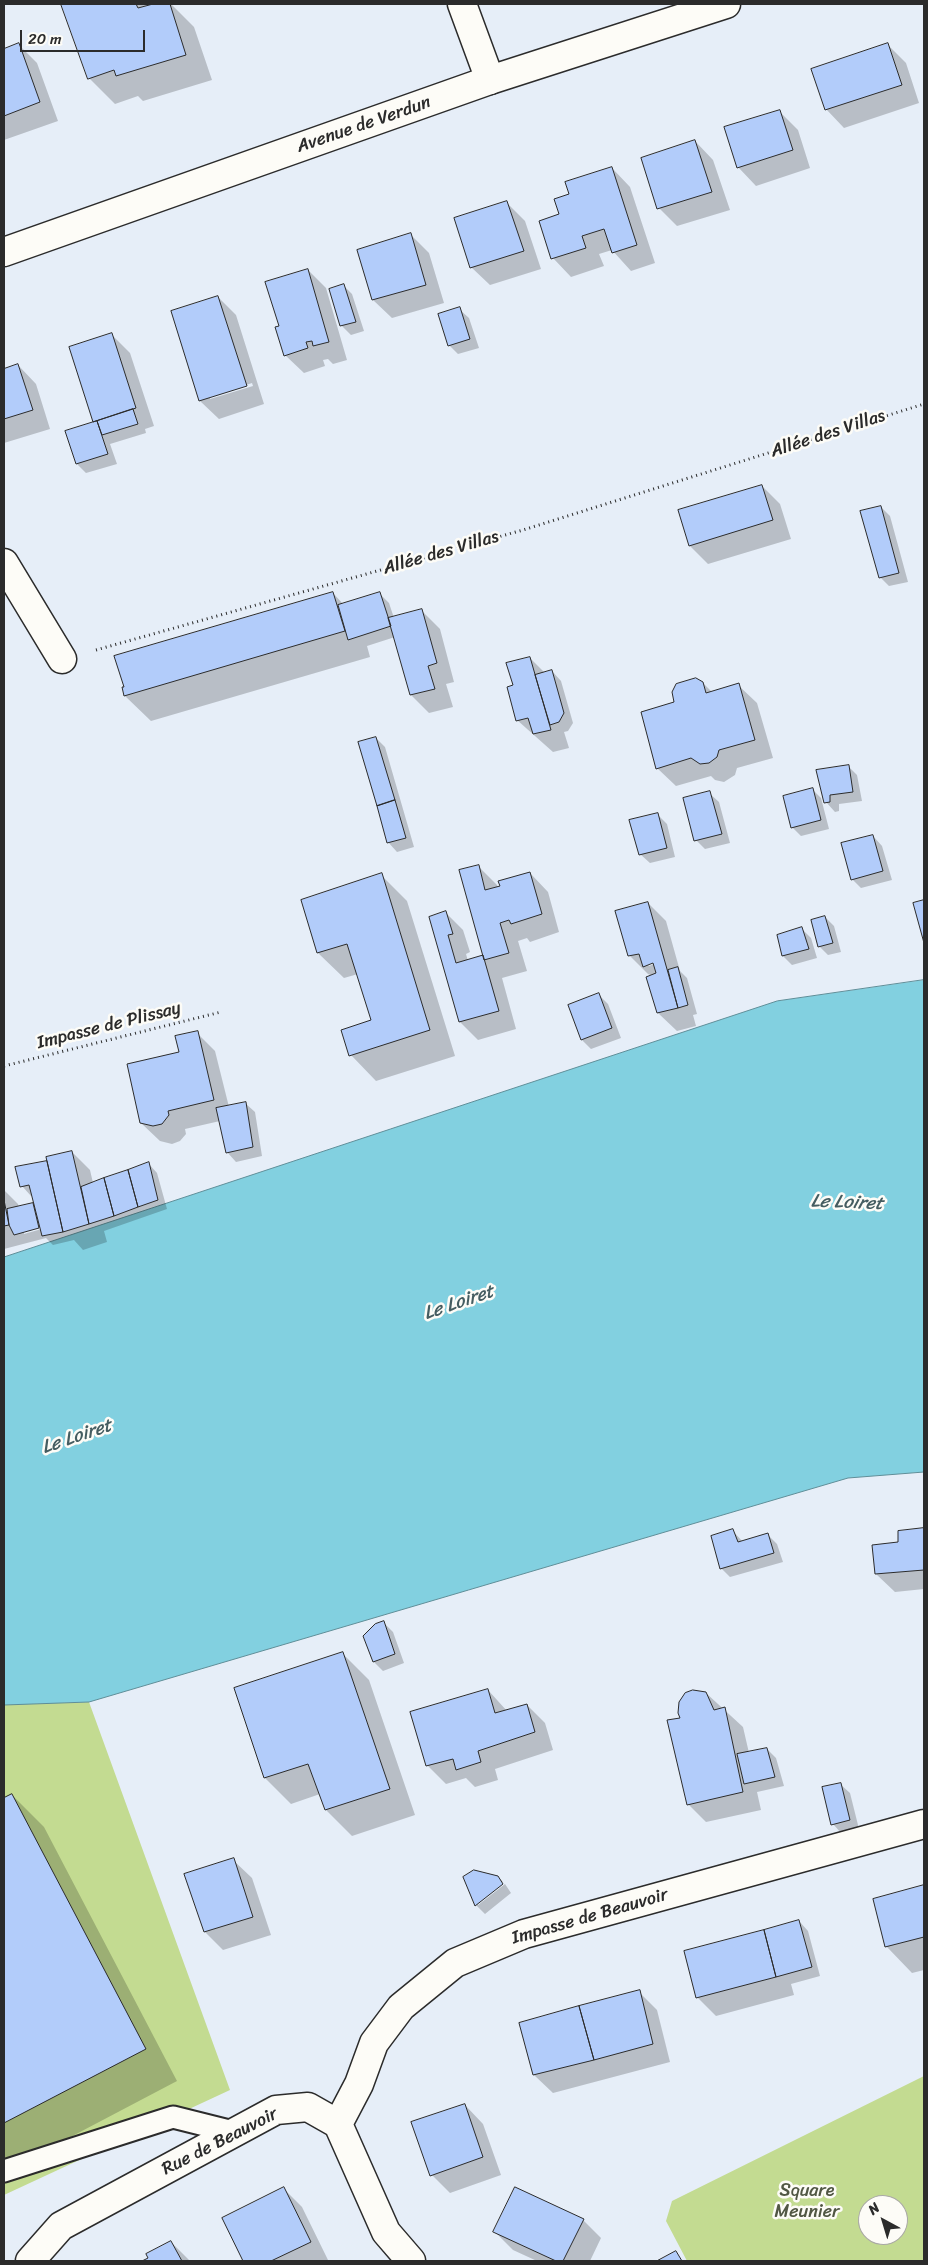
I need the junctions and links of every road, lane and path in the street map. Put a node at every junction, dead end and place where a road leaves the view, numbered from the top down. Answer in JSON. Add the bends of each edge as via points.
{"nodes":[{"id":1,"x":462,"y":4,"type":"edge"},
{"id":2,"x":726,"y":4,"type":"edge"},
{"id":3,"x":490,"y":80,"type":"junction"},
{"id":4,"x":4,"y":252,"type":"edge"},
{"id":5,"x":924,"y":404,"type":"edge"},
{"id":6,"x":4,"y":563,"type":"edge"},
{"id":7,"x":62,"y":659,"type":"joint"},
{"id":8,"x":221,"y":1012,"type":"dead end"},
{"id":9,"x":4,"y":1066,"type":"edge"},
{"id":10,"x":924,"y":1824,"type":"edge"},
{"id":11,"x":338,"y":2124,"type":"junction"},
{"id":12,"x":233,"y":2132,"type":"junction"},
{"id":13,"x":4,"y":2171,"type":"edge"},
{"id":14,"x":30,"y":2261,"type":"edge"},
{"id":15,"x":411,"y":2261,"type":"edge"}],
"edges":[{"from":1,"to":3,"type":"street"},
{"from":2,"to":3,"type":"street","name":"Avenue de Verdun"},
{"from":3,"to":4,"type":"street","name":"Avenue de Verdun"},
{"from":5,"to":7,"type":"path","name":"Allée des Villas","via":[[523,530]]},
{"from":6,"to":7,"type":"street"},
{"from":8,"to":9,"type":"path","name":"Impasse de Plissay"},
{"from":10,"to":11,"type":"street","name":"Impasse de Beauvoir","via":[[524,1934],[455,1963],[401,2007],[374,2043]]},
{"from":11,"to":12,"type":"street","name":"Rue de Beauvoir","via":[[308,2107],[276,2110]]},
{"from":11,"to":15,"type":"street","via":[[386,2232]]},
{"from":12,"to":13,"type":"lane","via":[[173,2117]]},
{"from":12,"to":14,"type":"street","name":"Rue de Beauvoir","via":[[61,2226]]}]}
